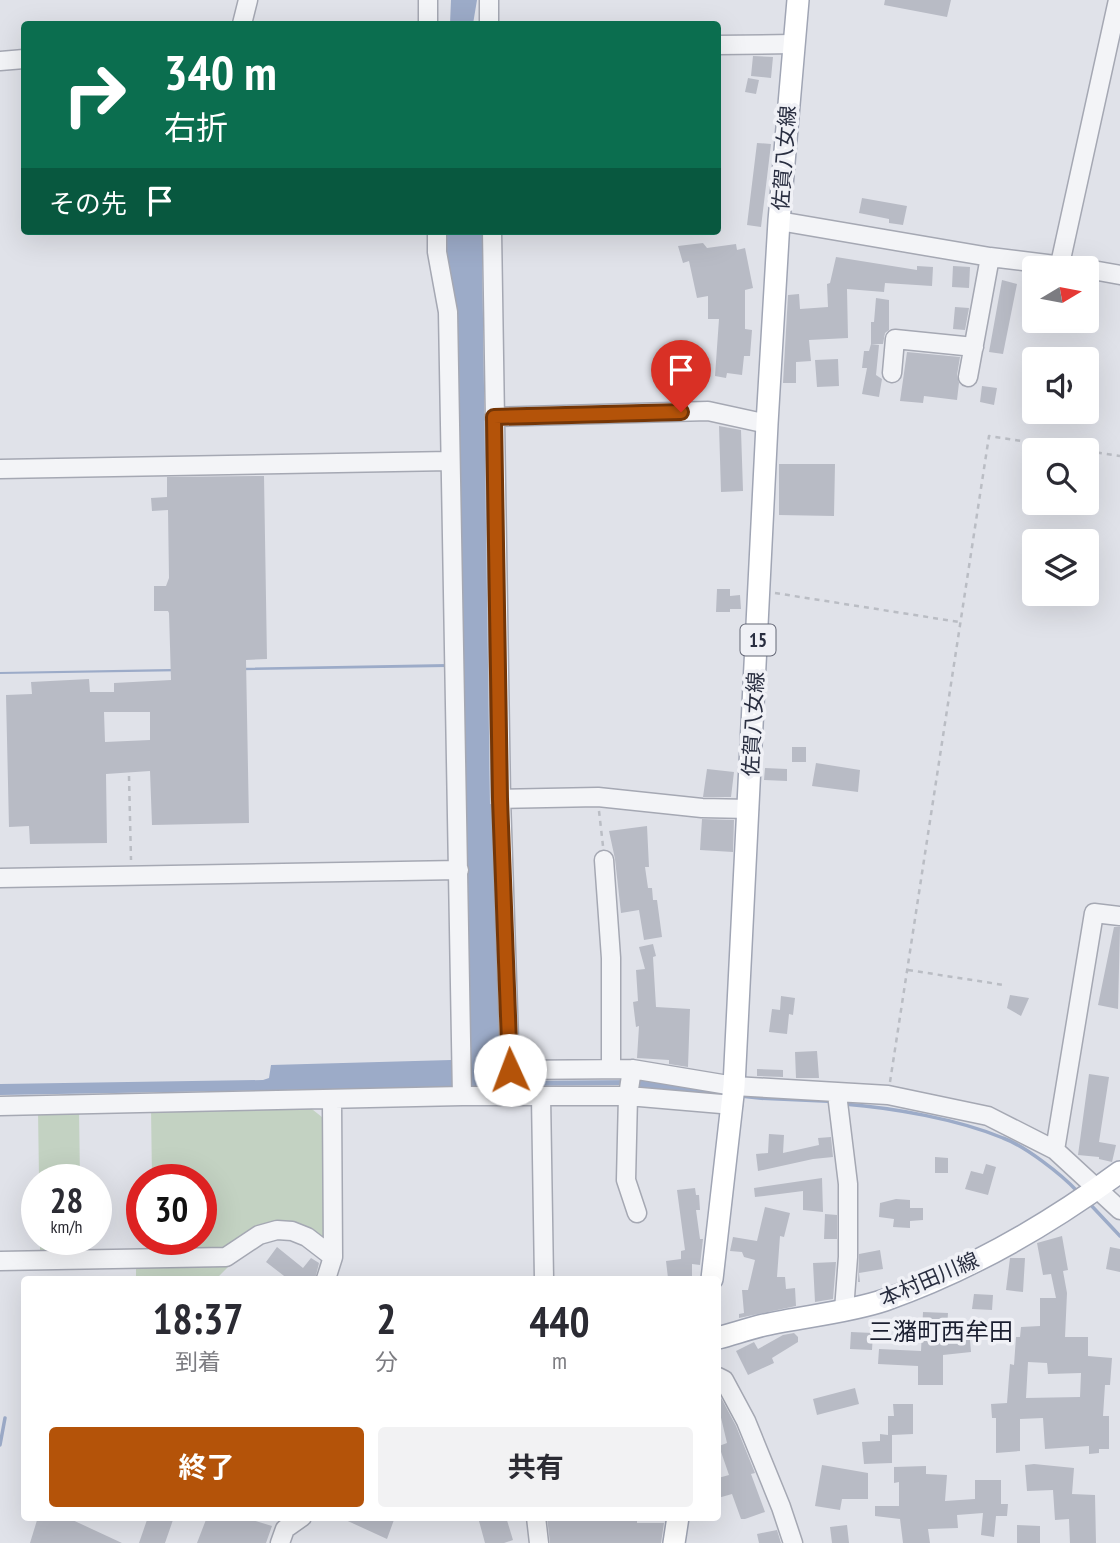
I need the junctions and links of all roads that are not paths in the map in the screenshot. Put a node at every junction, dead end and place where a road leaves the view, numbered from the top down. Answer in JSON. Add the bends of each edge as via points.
{"nodes":[{"id":1,"x":248,"y":0,"type":"edge"},
{"id":2,"x":428,"y":0,"type":"edge"},
{"id":3,"x":489,"y":0,"type":"edge"},
{"id":4,"x":798,"y":0,"type":"edge"},
{"id":5,"x":1118,"y":0,"type":"edge"},
{"id":6,"x":243,"y":21,"type":"edge"},
{"id":7,"x":428,"y":21,"type":"edge"},
{"id":8,"x":489,"y":21,"type":"edge"},
{"id":9,"x":793,"y":44,"type":"junction"},
{"id":10,"x":721,"y":45,"type":"edge"},
{"id":11,"x":21,"y":59,"type":"edge"},
{"id":12,"x":0,"y":61,"type":"edge"},
{"id":13,"x":779,"y":221,"type":"junction"},
{"id":14,"x":437,"y":235,"type":"edge"},
{"id":15,"x":492,"y":235,"type":"edge"},
{"id":16,"x":1062,"y":256,"type":"edge"},
{"id":17,"x":990,"y":257,"type":"junction"},
{"id":18,"x":1022,"y":260,"type":"edge"},
{"id":19,"x":1099,"y":271,"type":"edge"},
{"id":20,"x":1120,"y":275,"type":"edge"},
{"id":21,"x":974,"y":347,"type":"junction"},
{"id":22,"x":892,"y":373,"type":"dead end"},
{"id":23,"x":968,"y":377,"type":"dead end"},
{"id":24,"x":494,"y":417,"type":"junction"},
{"id":25,"x":767,"y":424,"type":"junction"},
{"id":26,"x":450,"y":461,"type":"junction"},
{"id":27,"x":0,"y":469,"type":"edge"},
{"id":28,"x":500,"y":799,"type":"junction"},
{"id":29,"x":749,"y":809,"type":"junction"},
{"id":30,"x":604,"y":860,"type":"road end"},
{"id":31,"x":459,"y":870,"type":"junction"},
{"id":32,"x":0,"y":878,"type":"edge"},
{"id":33,"x":1120,"y":916,"type":"edge"},
{"id":34,"x":611,"y":1068,"type":"junction"},
{"id":35,"x":632,"y":1069,"type":"junction"},
{"id":36,"x":837,"y":1094,"type":"junction"},
{"id":37,"x":734,"y":1095,"type":"junction"},
{"id":38,"x":462,"y":1096,"type":"junction"},
{"id":39,"x":541,"y":1096,"type":"junction"},
{"id":40,"x":628,"y":1096,"type":"junction"},
{"id":41,"x":332,"y":1101,"type":"junction"},
{"id":42,"x":0,"y":1106,"type":"edge"},
{"id":43,"x":1055,"y":1150,"type":"junction"},
{"id":44,"x":1120,"y":1172,"type":"edge"},
{"id":45,"x":1097,"y":1189,"type":"junction"},
{"id":46,"x":1120,"y":1210,"type":"edge"},
{"id":47,"x":637,"y":1213,"type":"dead end"},
{"id":48,"x":333,"y":1256,"type":"junction"},
{"id":49,"x":0,"y":1261,"type":"edge"},
{"id":50,"x":327,"y":1276,"type":"edge"},
{"id":51,"x":544,"y":1276,"type":"edge"},
{"id":52,"x":712,"y":1276,"type":"edge"},
{"id":53,"x":844,"y":1310,"type":"junction"},
{"id":54,"x":721,"y":1337,"type":"edge"},
{"id":55,"x":721,"y":1378,"type":"edge"},
{"id":56,"x":536,"y":1521,"type":"edge"},
{"id":57,"x":677,"y":1521,"type":"edge"},
{"id":58,"x":539,"y":1543,"type":"edge"},
{"id":59,"x":674,"y":1543,"type":"edge"},
{"id":60,"x":793,"y":1543,"type":"edge"}],
"edges":[{"from":1,"to":6,"type":"street"},
{"from":2,"to":7,"type":"street"},
{"from":3,"to":8,"type":"street"},
{"from":4,"to":9,"type":"main road","name":"佐賀八女線","number":"15"},
{"from":5,"to":16,"type":"street"},
{"from":9,"to":10,"type":"street"},
{"from":9,"to":13,"type":"main road","name":"佐賀八女線","number":"15"},
{"from":11,"to":12,"type":"street"},
{"from":13,"to":17,"type":"street"},
{"from":13,"to":25,"type":"main road","name":"佐賀八女線","number":"15"},
{"from":14,"to":26,"type":"street","via":[[448,313]]},
{"from":15,"to":24,"type":"street"},
{"from":17,"to":18,"type":"street"},
{"from":17,"to":21,"type":"street"},
{"from":19,"to":20,"type":"street"},
{"from":21,"to":22,"type":"street","via":[[895,339]]},
{"from":21,"to":23,"type":"street"},
{"from":24,"to":25,"type":"street","via":[[708,411]]},
{"from":24,"to":28,"type":"street"},
{"from":25,"to":29,"type":"main road","name":"佐賀八女線","number":"15"},
{"from":26,"to":27,"type":"street"},
{"from":26,"to":31,"type":"street"},
{"from":28,"to":29,"type":"street","via":[[598,797]]},
{"from":28,"to":34,"type":"street","via":[[510,1070]]},
{"from":29,"to":37,"type":"main road","name":"佐賀八女線","number":"15"},
{"from":30,"to":34,"type":"street","via":[[611,958]]},
{"from":31,"to":32,"type":"street"},
{"from":31,"to":38,"type":"street"},
{"from":33,"to":43,"type":"street","via":[[1094,913]]},
{"from":34,"to":35,"type":"street"},
{"from":35,"to":37,"type":"street"},
{"from":35,"to":40,"type":"street"},
{"from":36,"to":37,"type":"street"},
{"from":36,"to":43,"type":"street","via":[[888,1096],[988,1116]]},
{"from":36,"to":53,"type":"street","via":[[848,1184]]},
{"from":37,"to":40,"type":"street"},
{"from":37,"to":52,"type":"main road","name":"佐賀八女線","number":"15"},
{"from":38,"to":39,"type":"street"},
{"from":38,"to":41,"type":"street"},
{"from":39,"to":40,"type":"street"},
{"from":39,"to":51,"type":"street"},
{"from":40,"to":47,"type":"street","via":[[626,1180]]},
{"from":41,"to":42,"type":"street"},
{"from":41,"to":48,"type":"street"},
{"from":43,"to":45,"type":"street"},
{"from":44,"to":45,"type":"main road","name":"本村田川線"},
{"from":45,"to":46,"type":"street"},
{"from":45,"to":53,"type":"main road","name":"本村田川線","via":[[1022,1238],[930,1282]]},
{"from":48,"to":49,"type":"street","via":[[307,1237],[277,1230],[259,1235],[226,1257]]},
{"from":48,"to":50,"type":"street"},
{"from":53,"to":54,"type":"main road","name":"本村田川線"},
{"from":55,"to":60,"type":"street","via":[[746,1421]]},
{"from":56,"to":58,"type":"street"},
{"from":57,"to":59,"type":"main road"}]}
